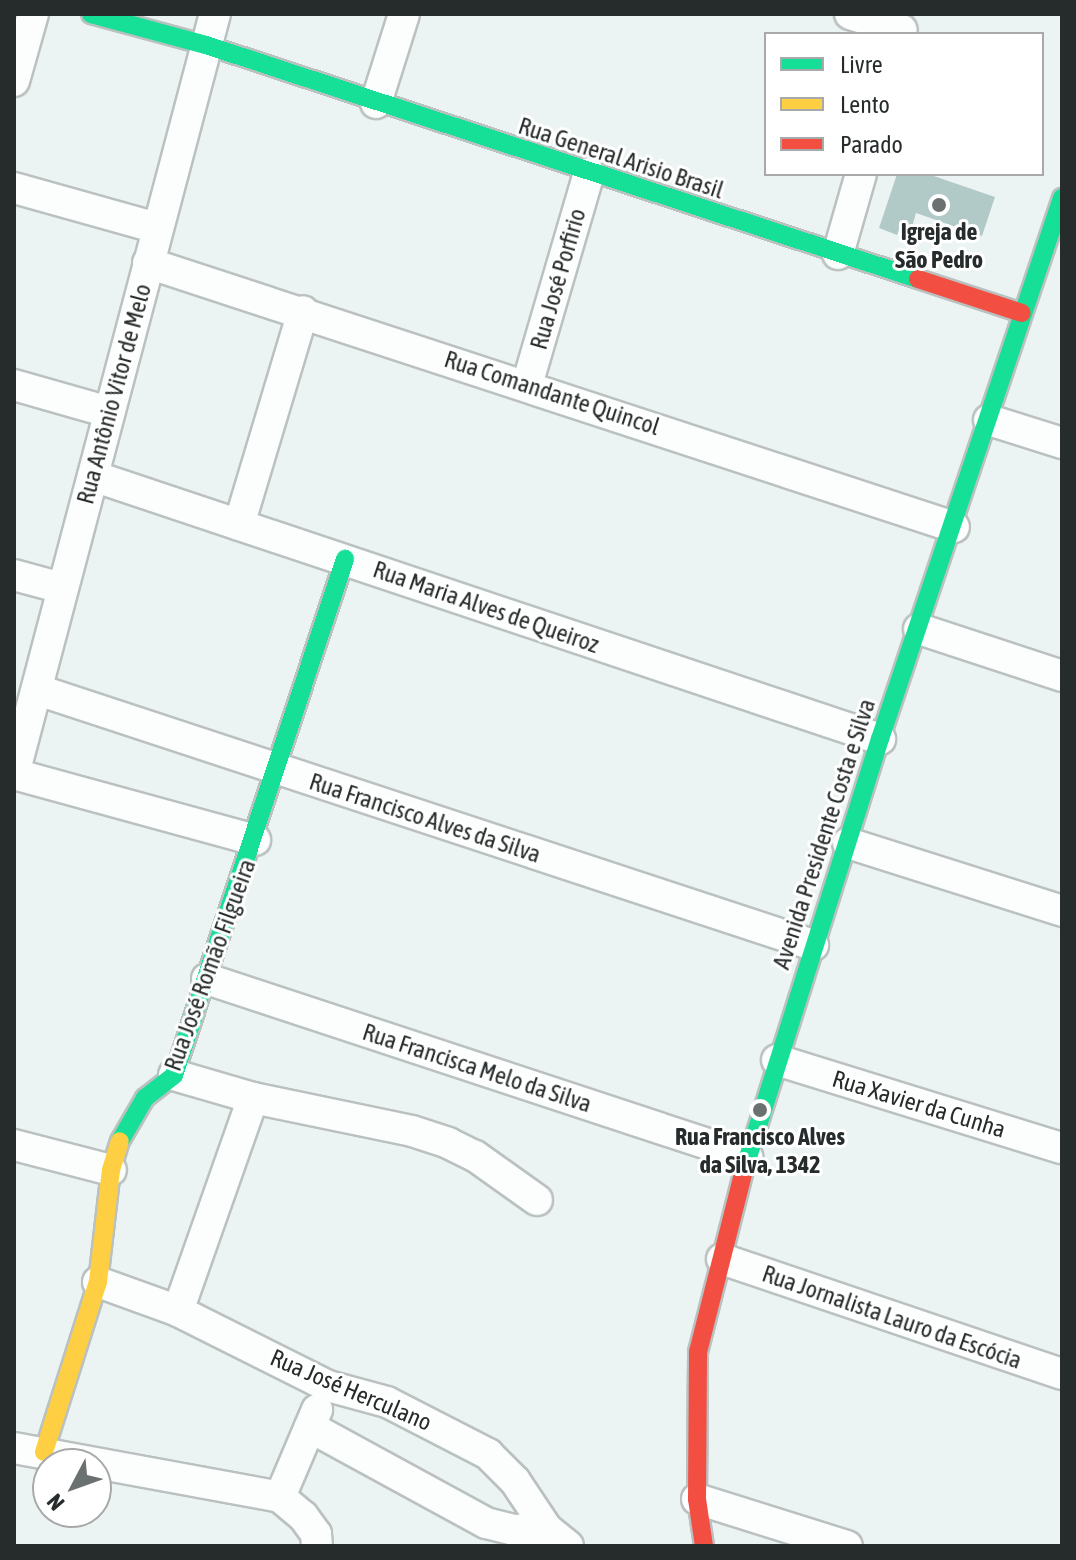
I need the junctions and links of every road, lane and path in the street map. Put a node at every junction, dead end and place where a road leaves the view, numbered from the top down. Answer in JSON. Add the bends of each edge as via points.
{"nodes":[{"id":1,"x":33,"y":14,"type":"edge"},
{"id":2,"x":91,"y":14,"type":"edge"},
{"id":3,"x":215,"y":14,"type":"edge"},
{"id":4,"x":404,"y":14,"type":"edge"},
{"id":5,"x":850,"y":14,"type":"edge"},
{"id":6,"x":904,"y":26,"type":"edge"},
{"id":7,"x":206,"y":45,"type":"junction"},
{"id":8,"x":14,"y":81,"type":"edge"},
{"id":9,"x":376,"y":103,"type":"junction"},
{"id":10,"x":589,"y":173,"type":"junction"},
{"id":11,"x":860,"y":176,"type":"edge"},
{"id":12,"x":14,"y":188,"type":"edge"},
{"id":13,"x":1061,"y":206,"type":"edge"},
{"id":14,"x":157,"y":228,"type":"junction"},
{"id":15,"x":838,"y":254,"type":"junction"},
{"id":16,"x":148,"y":263,"type":"junction"},
{"id":17,"x":303,"y":311,"type":"junction"},
{"id":18,"x":1022,"y":313,"type":"junction"},
{"id":19,"x":14,"y":385,"type":"edge"},
{"id":20,"x":527,"y":385,"type":"junction"},
{"id":21,"x":109,"y":412,"type":"junction"},
{"id":22,"x":989,"y":420,"type":"junction"},
{"id":23,"x":1062,"y":443,"type":"edge"},
{"id":24,"x":93,"y":476,"type":"junction"},
{"id":25,"x":239,"y":525,"type":"junction"},
{"id":26,"x":954,"y":527,"type":"junction"},
{"id":27,"x":345,"y":559,"type":"junction"},
{"id":28,"x":14,"y":575,"type":"edge"},
{"id":29,"x":62,"y":588,"type":"junction"},
{"id":30,"x":919,"y":629,"type":"junction"},
{"id":31,"x":1062,"y":676,"type":"edge"},
{"id":32,"x":38,"y":690,"type":"junction"},
{"id":33,"x":880,"y":739,"type":"junction"},
{"id":34,"x":274,"y":769,"type":"junction"},
{"id":35,"x":14,"y":774,"type":"edge"},
{"id":36,"x":255,"y":840,"type":"junction"},
{"id":37,"x":848,"y":843,"type":"junction"},
{"id":38,"x":1062,"y":911,"type":"edge"},
{"id":39,"x":813,"y":945,"type":"junction"},
{"id":40,"x":207,"y":979,"type":"junction"},
{"id":41,"x":777,"y":1060,"type":"junction"},
{"id":42,"x":174,"y":1075,"type":"junction"},
{"id":43,"x":253,"y":1098,"type":"junction"},
{"id":44,"x":14,"y":1145,"type":"edge"},
{"id":45,"x":1062,"y":1148,"type":"edge"},
{"id":46,"x":747,"y":1157,"type":"junction"},
{"id":47,"x":111,"y":1170,"type":"junction"},
{"id":48,"x":537,"y":1200,"type":"dead end"},
{"id":49,"x":722,"y":1259,"type":"junction"},
{"id":50,"x":98,"y":1282,"type":"junction"},
{"id":51,"x":178,"y":1311,"type":"junction"},
{"id":52,"x":1062,"y":1374,"type":"edge"},
{"id":53,"x":328,"y":1386,"type":"junction"},
{"id":54,"x":310,"y":1427,"type":"junction"},
{"id":55,"x":29,"y":1450,"type":"edge"},
{"id":56,"x":280,"y":1497,"type":"junction"},
{"id":57,"x":697,"y":1499,"type":"junction"},
{"id":58,"x":558,"y":1537,"type":"edge"},
{"id":59,"x":317,"y":1546,"type":"edge"},
{"id":60,"x":704,"y":1546,"type":"edge"},
{"id":61,"x":847,"y":1546,"type":"edge"}],
"edges":[{"from":1,"to":8,"type":"street"},
{"from":2,"to":7,"type":"street","name":"Rua General Arisio Brasil"},
{"from":3,"to":7,"type":"street","name":"Rua Antônio Vitor de Melo"},
{"from":4,"to":9,"type":"street"},
{"from":5,"to":6,"type":"street"},
{"from":7,"to":9,"type":"street","name":"Rua General Arisio Brasil"},
{"from":7,"to":14,"type":"street","name":"Rua Antônio Vitor de Melo"},
{"from":9,"to":10,"type":"street","name":"Rua General Arisio Brasil"},
{"from":10,"to":15,"type":"street","name":"Rua General Arisio Brasil"},
{"from":10,"to":20,"type":"street","name":"Rua José Porfirio"},
{"from":11,"to":15,"type":"street"},
{"from":12,"to":14,"type":"street"},
{"from":13,"to":18,"type":"street","name":"Avenida Presidente Costa e Silva"},
{"from":14,"to":16,"type":"street","name":"Rua Antônio Vitor de Melo"},
{"from":15,"to":18,"type":"street","name":"Rua General Arisio Brasil"},
{"from":16,"to":17,"type":"street","name":"Rua Comandante Quincol"},
{"from":16,"to":21,"type":"street","name":"Rua Antônio Vitor de Melo"},
{"from":17,"to":20,"type":"street","name":"Rua Comandante Quincol"},
{"from":17,"to":25,"type":"street"},
{"from":18,"to":22,"type":"street","name":"Avenida Presidente Costa e Silva"},
{"from":19,"to":21,"type":"street"},
{"from":20,"to":26,"type":"street","name":"Rua Comandante Quincol"},
{"from":21,"to":24,"type":"street","name":"Rua Antônio Vitor de Melo"},
{"from":22,"to":23,"type":"street"},
{"from":22,"to":26,"type":"street","name":"Avenida Presidente Costa e Silva"},
{"from":24,"to":25,"type":"street","name":"Rua Maria Alves de Queiroz"},
{"from":24,"to":29,"type":"street","name":"Rua Antônio Vitor de Melo"},
{"from":25,"to":27,"type":"street","name":"Rua Maria Alves de Queiroz"},
{"from":26,"to":30,"type":"street","name":"Avenida Presidente Costa e Silva"},
{"from":27,"to":33,"type":"street","name":"Rua Maria Alves de Queiroz"},
{"from":27,"to":34,"type":"street","name":"Rua José Romão Filgueira"},
{"from":28,"to":29,"type":"street"},
{"from":29,"to":32,"type":"street","name":"Rua Antônio Vitor de Melo"},
{"from":30,"to":31,"type":"street"},
{"from":30,"to":33,"type":"street","name":"Avenida Presidente Costa e Silva"},
{"from":32,"to":34,"type":"street","name":"Rua Francisco Alves da Silva"},
{"from":32,"to":35,"type":"street","name":"Rua Antônio Vitor de Melo"},
{"from":33,"to":37,"type":"street","name":"Avenida Presidente Costa e Silva"},
{"from":34,"to":36,"type":"street","name":"Rua José Romão Filgueira"},
{"from":34,"to":39,"type":"street","name":"Rua Francisco Alves da Silva"},
{"from":35,"to":36,"type":"street"},
{"from":36,"to":40,"type":"street","name":"Rua José Romão Filgueira"},
{"from":37,"to":38,"type":"street"},
{"from":37,"to":39,"type":"street","name":"Avenida Presidente Costa e Silva"},
{"from":39,"to":41,"type":"street","name":"Avenida Presidente Costa e Silva"},
{"from":40,"to":42,"type":"street","name":"Rua José Romão Filgueira"},
{"from":40,"to":46,"type":"street","name":"Rua Francisca Melo da Silva"},
{"from":41,"to":45,"type":"street","name":"Rua Xavier da Cunha"},
{"from":41,"to":46,"type":"street","name":"Avenida Presidente Costa e Silva"},
{"from":42,"to":43,"type":"street"},
{"from":42,"to":47,"type":"street","name":"Rua José Romão Filgueira","via":[[145,1098],[123,1133]]},
{"from":43,"to":48,"type":"street","via":[[448,1143]]},
{"from":43,"to":51,"type":"street"},
{"from":44,"to":47,"type":"street"},
{"from":46,"to":49,"type":"street","name":"Avenida Presidente Costa e Silva"},
{"from":47,"to":50,"type":"street","name":"Rua José Romão Filgueira"},
{"from":49,"to":52,"type":"street","name":"Rua Jornalista Lauro da Escócia"},
{"from":49,"to":57,"type":"street","name":"Avenida Presidente Costa e Silva","via":[[698,1352]]},
{"from":50,"to":51,"type":"street","name":"Rua José Herculano"},
{"from":50,"to":55,"type":"street","name":"Rua José Romão Filgueira"},
{"from":51,"to":53,"type":"street","name":"Rua José Herculano"},
{"from":53,"to":54,"type":"street"},
{"from":53,"to":58,"type":"street","name":"Rua José Herculano","via":[[387,1402],[488,1454]]},
{"from":54,"to":56,"type":"street"},
{"from":54,"to":58,"type":"street","via":[[486,1523]]},
{"from":55,"to":56,"type":"street"},
{"from":56,"to":59,"type":"street","via":[[303,1516],[316,1534]]},
{"from":57,"to":60,"type":"street","name":"Avenida Presidente Costa e Silva"},
{"from":57,"to":61,"type":"street"}]}
